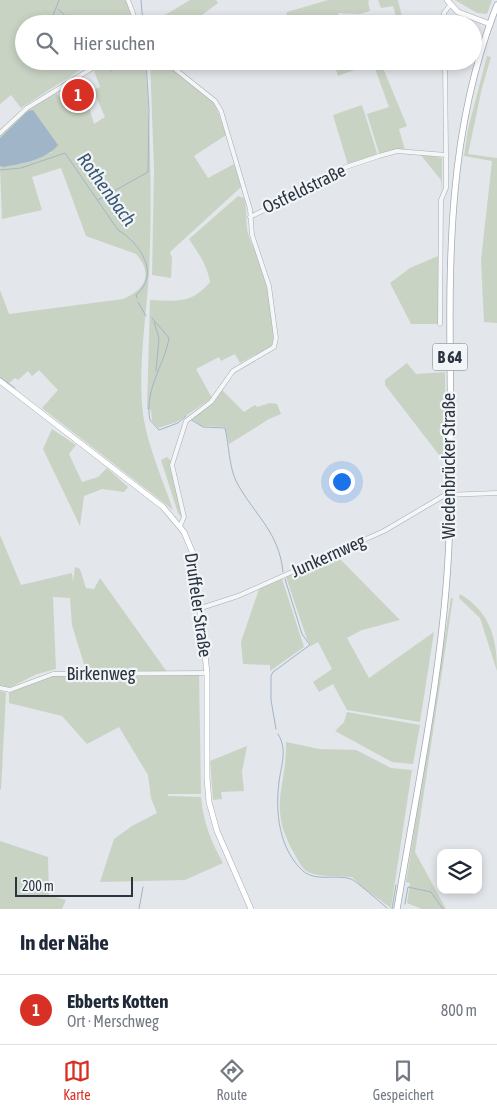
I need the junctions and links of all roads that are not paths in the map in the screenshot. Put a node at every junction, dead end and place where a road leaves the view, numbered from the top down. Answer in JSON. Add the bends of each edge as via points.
{"nodes":[{"id":1,"x":128,"y":0,"type":"edge"},
{"id":2,"x":449,"y":3,"type":"edge"},
{"id":3,"x":497,"y":4,"type":"edge"},
{"id":4,"x":134,"y":15,"type":"edge"},
{"id":5,"x":444,"y":15,"type":"edge"},
{"id":6,"x":466,"y":15,"type":"edge"},
{"id":7,"x":482,"y":21,"type":"edge"},
{"id":8,"x":490,"y":24,"type":"junction"},
{"id":9,"x":497,"y":26,"type":"edge"},
{"id":10,"x":482,"y":50,"type":"edge"},
{"id":11,"x":89,"y":70,"type":"edge"},
{"id":12,"x":176,"y":70,"type":"edge"},
{"id":13,"x":445,"y":70,"type":"edge"},
{"id":14,"x":476,"y":70,"type":"edge"},
{"id":15,"x":0,"y":134,"type":"edge"},
{"id":16,"x":446,"y":155,"type":"junction"},
{"id":17,"x":250,"y":209,"type":"junction"},
{"id":18,"x":255,"y":213,"type":"junction"},
{"id":19,"x":250,"y":217,"type":"junction"},
{"id":20,"x":440,"y":324,"type":"dead end"},
{"id":21,"x":0,"y":381,"type":"edge"},
{"id":22,"x":497,"y":493,"type":"edge"},
{"id":23,"x":450,"y":494,"type":"junction"},
{"id":24,"x":180,"y":526,"type":"junction"},
{"id":25,"x":201,"y":608,"type":"junction"},
{"id":26,"x":207,"y":673,"type":"junction"},
{"id":27,"x":0,"y":688,"type":"edge"},
{"id":28,"x":251,"y":909,"type":"edge"},
{"id":29,"x":398,"y":909,"type":"edge"}],
"edges":[{"from":1,"to":4,"type":"street"},
{"from":2,"to":5,"type":"street"},
{"from":2,"to":6,"type":"street"},
{"from":3,"to":8,"type":"main road","name":"Wiedenbrücker Straße","number":"B 64"},
{"from":7,"to":8,"type":"street"},
{"from":8,"to":9,"type":"street"},
{"from":8,"to":10,"type":"main road","name":"Wiedenbrücker Straße","number":"B 64"},
{"from":11,"to":15,"type":"street","via":[[27,108]]},
{"from":12,"to":17,"type":"street","name":"Ostfeldstraße","via":[[215,101]]},
{"from":13,"to":16,"type":"street"},
{"from":14,"to":23,"type":"main road","name":"Wiedenbrücker Straße","number":"B 64","via":[[452,206],[449,266]]},
{"from":16,"to":18,"type":"street","name":"Ostfeldstraße","via":[[396,151],[379,156],[343,168],[308,189]]},
{"from":16,"to":20,"type":"street","via":[[446,188],[441,200]]},
{"from":17,"to":18,"type":"street","name":"Ostfeldstraße"},
{"from":17,"to":19,"type":"street"},
{"from":18,"to":19,"type":"street"},
{"from":19,"to":24,"type":"street","via":[[252,235],[269,286],[275,343],[274,347],[233,370],[211,402],[186,421],[172,465],[184,517]]},
{"from":21,"to":24,"type":"street","name":"Druffeler Straße","via":[[152,498]]},
{"from":22,"to":23,"type":"street"},
{"from":23,"to":25,"type":"street","name":"Junkernweg","via":[[384,531],[238,596]]},
{"from":23,"to":29,"type":"main road","name":"Wiedenbrücker Straße","number":"B 64","via":[[441,635]]},
{"from":24,"to":25,"type":"street","name":"Druffeler Straße","via":[[194,556]]},
{"from":25,"to":26,"type":"street","name":"Druffeler Straße"},
{"from":26,"to":27,"type":"street","name":"Birkenweg","via":[[53,674],[10,690]]},
{"from":26,"to":28,"type":"street","name":"Druffeler Straße","via":[[209,802],[217,831]]}]}
